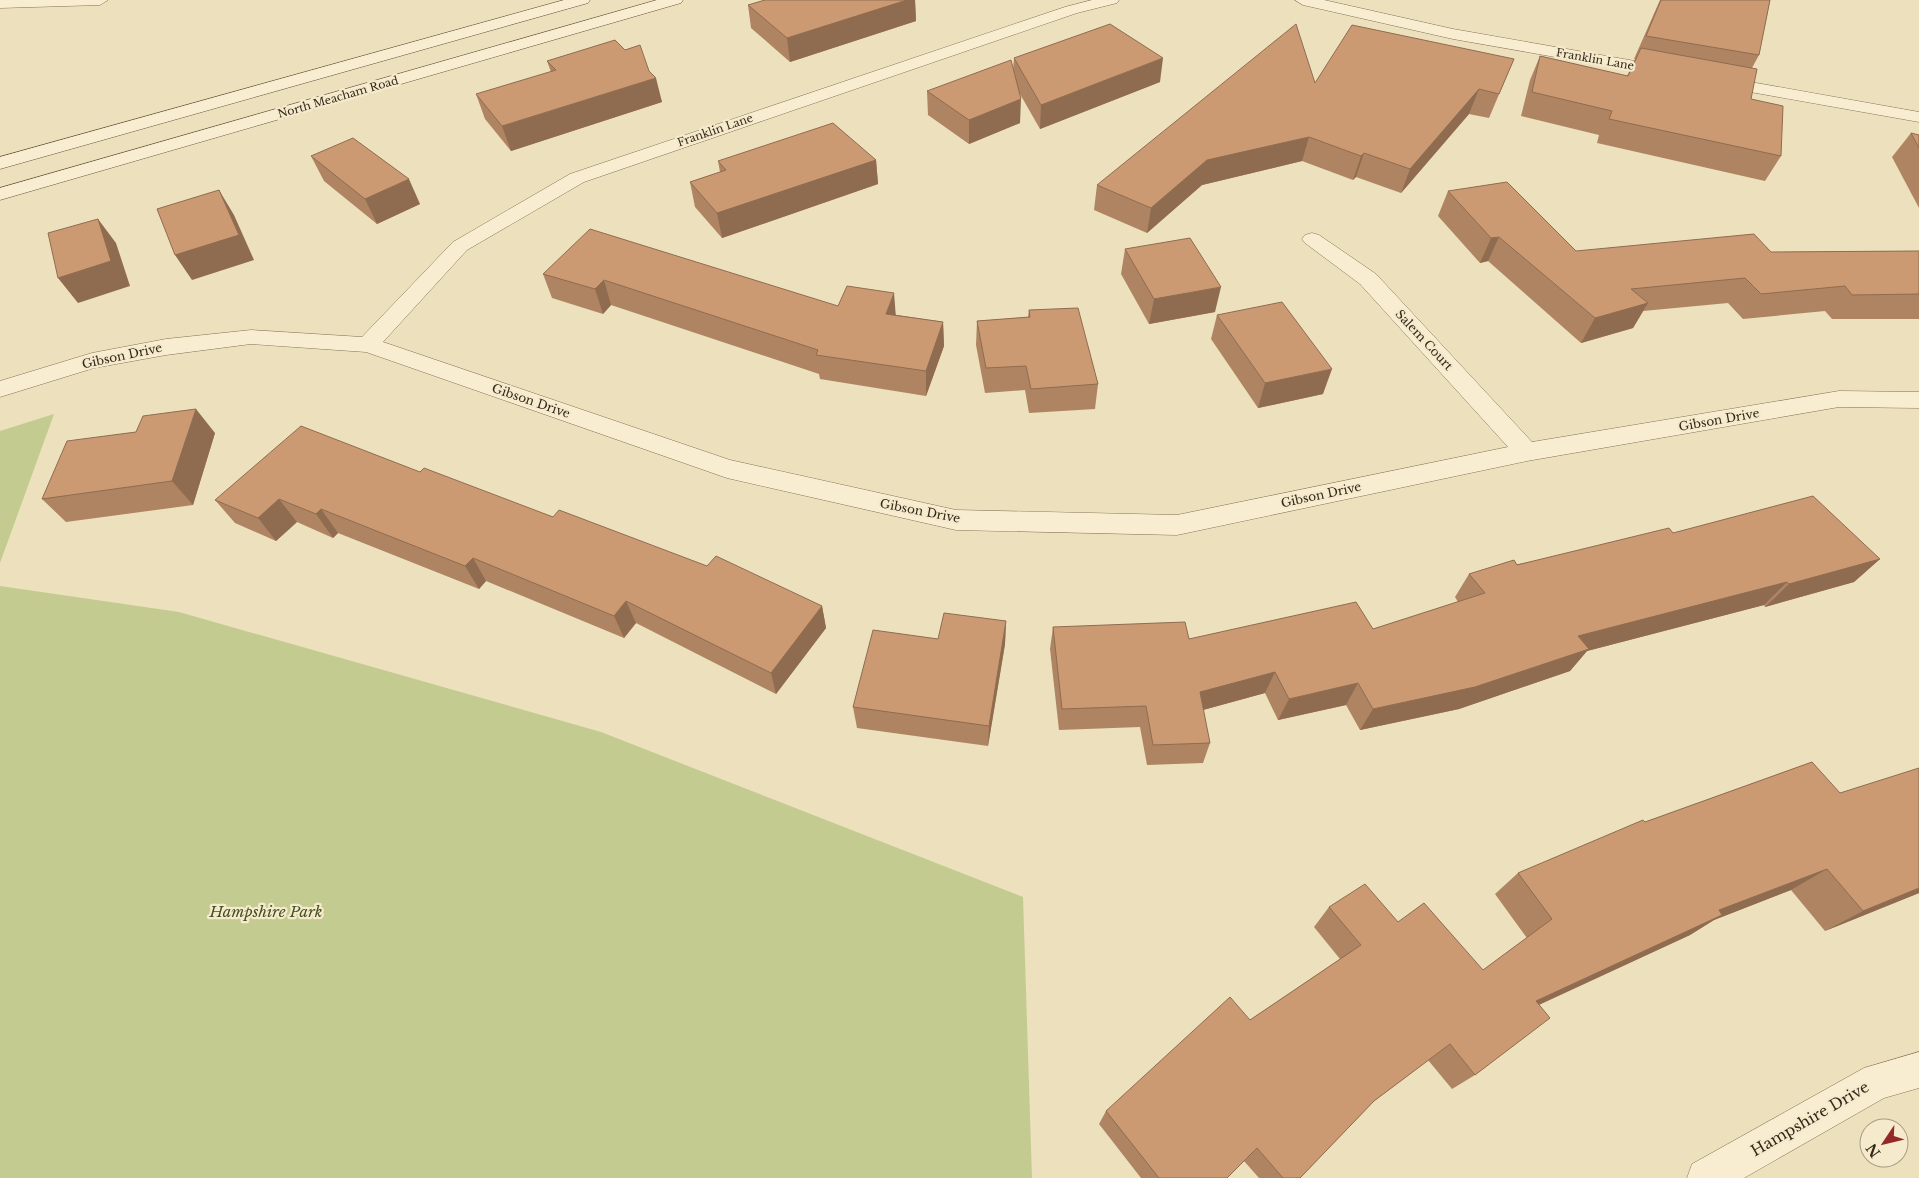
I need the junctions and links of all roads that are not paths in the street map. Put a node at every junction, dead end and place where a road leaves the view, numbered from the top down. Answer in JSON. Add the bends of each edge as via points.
{"nodes":[{"id":1,"x":100,"y":0,"type":"edge"},
{"id":2,"x":582,"y":0,"type":"edge"},
{"id":3,"x":675,"y":0,"type":"edge"},
{"id":4,"x":1111,"y":0,"type":"edge"},
{"id":5,"x":1303,"y":0,"type":"edge"},
{"id":6,"x":0,"y":3,"type":"edge"},
{"id":7,"x":1685,"y":75,"type":"edge"},
{"id":8,"x":1704,"y":78,"type":"edge"},
{"id":9,"x":1919,"y":116,"type":"edge"},
{"id":10,"x":0,"y":163,"type":"edge"},
{"id":11,"x":0,"y":194,"type":"edge"},
{"id":12,"x":1312,"y":238,"type":"dead end"},
{"id":13,"x":368,"y":345,"type":"junction"},
{"id":14,"x":0,"y":389,"type":"edge"},
{"id":15,"x":1919,"y":400,"type":"edge"},
{"id":16,"x":1527,"y":452,"type":"junction"},
{"id":17,"x":1919,"y":1070,"type":"edge"},
{"id":18,"x":1706,"y":1178,"type":"edge"}],
"edges":[{"from":1,"to":6,"type":"street"},
{"from":2,"to":10,"type":"street"},
{"from":3,"to":11,"type":"street","name":"North Meacham Road"},
{"from":4,"to":13,"type":"street","name":"Franklin Lane","via":[[1052,16],[577,178],[460,246]]},
{"from":5,"to":7,"type":"street","name":"Franklin Lane","via":[[1453,34]]},
{"from":8,"to":9,"type":"street"},
{"from":12,"to":16,"type":"street","name":"Salem Court","via":[[1368,279]]},
{"from":13,"to":14,"type":"street","name":"Gibson Drive","via":[[242,338],[166,347],[92,361]]},
{"from":13,"to":16,"type":"street","name":"Gibson Drive","via":[[727,469],[956,520],[1176,525]]},
{"from":15,"to":16,"type":"street","name":"Gibson Drive","via":[[1839,399]]},
{"from":17,"to":18,"type":"street","name":"Hampshire Drive","via":[[1877,1080]]}]}
